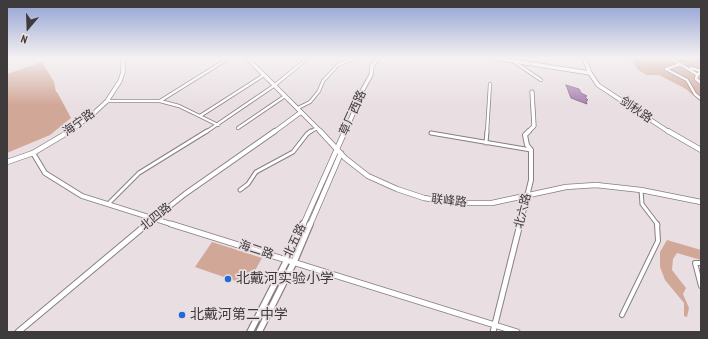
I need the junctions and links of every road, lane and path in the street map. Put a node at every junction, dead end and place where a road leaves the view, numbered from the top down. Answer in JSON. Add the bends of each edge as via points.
{"nodes":[{"id":1,"x":590,"y":73,"type":"edge"},
{"id":2,"x":122,"y":74,"type":"edge"},
{"id":3,"x":204,"y":74,"type":"edge"},
{"id":4,"x":289,"y":74,"type":"edge"},
{"id":5,"x":330,"y":74,"type":"edge"},
{"id":6,"x":371,"y":74,"type":"edge"},
{"id":7,"x":534,"y":74,"type":"edge"},
{"id":8,"x":675,"y":74,"type":"edge"},
{"id":9,"x":264,"y":75,"type":"joint"},
{"id":10,"x":698,"y":75,"type":"edge"},
{"id":11,"x":542,"y":80,"type":"dead end"},
{"id":12,"x":701,"y":83,"type":"edge"},
{"id":13,"x":490,"y":84,"type":"dead end"},
{"id":14,"x":275,"y":85,"type":"junction"},
{"id":15,"x":532,"y":92,"type":"dead end"},
{"id":16,"x":285,"y":96,"type":"junction"},
{"id":17,"x":701,"y":99,"type":"edge"},
{"id":18,"x":107,"y":101,"type":"junction"},
{"id":19,"x":160,"y":101,"type":"junction"},
{"id":20,"x":299,"y":110,"type":"junction"},
{"id":21,"x":200,"y":116,"type":"junction"},
{"id":22,"x":218,"y":125,"type":"junction"},
{"id":23,"x":238,"y":128,"type":"dead end"},
{"id":24,"x":317,"y":128,"type":"junction"},
{"id":25,"x":431,"y":133,"type":"dead end"},
{"id":26,"x":486,"y":143,"type":"junction"},
{"id":27,"x":339,"y":150,"type":"junction"},
{"id":28,"x":531,"y":150,"type":"junction"},
{"id":29,"x":701,"y":150,"type":"edge"},
{"id":30,"x":33,"y":153,"type":"junction"},
{"id":31,"x":7,"y":162,"type":"edge"},
{"id":32,"x":240,"y":190,"type":"dead end"},
{"id":33,"x":641,"y":190,"type":"junction"},
{"id":34,"x":527,"y":196,"type":"junction"},
{"id":35,"x":701,"y":202,"type":"edge"},
{"id":36,"x":108,"y":204,"type":"junction"},
{"id":37,"x":154,"y":218,"type":"junction"},
{"id":38,"x":287,"y":260,"type":"junction"},
{"id":39,"x":294,"y":262,"type":"junction"},
{"id":40,"x":701,"y":263,"type":"edge"},
{"id":41,"x":701,"y":286,"type":"edge"},
{"id":42,"x":622,"y":314,"type":"dead end"},
{"id":43,"x":494,"y":325,"type":"junction"},
{"id":44,"x":18,"y":332,"type":"edge"},
{"id":45,"x":250,"y":332,"type":"edge"},
{"id":46,"x":259,"y":332,"type":"edge"},
{"id":47,"x":493,"y":332,"type":"edge"},
{"id":48,"x":517,"y":332,"type":"edge"}],
"edges":[{"from":1,"to":29,"type":"main road","name":"剑秋路","via":[[598,85],[679,139]]},
{"from":2,"to":18,"type":"main road","name":"海宁路"},
{"from":3,"to":19,"type":"street"},
{"from":4,"to":14,"type":"street"},
{"from":5,"to":20,"type":"street","via":[[310,102]]},
{"from":6,"to":27,"type":"main road","name":"草厂西路","via":[[357,100],[358,105]]},
{"from":7,"to":11,"type":"street"},
{"from":8,"to":17,"type":"street","via":[[687,80]]},
{"from":9,"to":14,"type":"main road","name":"联峰路"},
{"from":9,"to":21,"type":"street"},
{"from":10,"to":12,"type":"street","via":[[696,79]]},
{"from":13,"to":26,"type":"street"},
{"from":14,"to":16,"type":"main road","name":"联峰路"},
{"from":14,"to":22,"type":"street"},
{"from":15,"to":28,"type":"street","name":"北六路","via":[[534,126],[525,135]]},
{"from":16,"to":20,"type":"main road","name":"联峰路"},
{"from":16,"to":23,"type":"street"},
{"from":18,"to":19,"type":"street"},
{"from":18,"to":30,"type":"main road","name":"海宁路","via":[[72,130]]},
{"from":19,"to":21,"type":"street"},
{"from":20,"to":24,"type":"main road","name":"联峰路"},
{"from":20,"to":37,"type":"street","name":"北四路","via":[[261,142]]},
{"from":21,"to":22,"type":"street"},
{"from":22,"to":36,"type":"street","via":[[139,173]]},
{"from":24,"to":27,"type":"main road","name":"联峰路"},
{"from":24,"to":32,"type":"street","via":[[307,134],[293,152],[256,172]]},
{"from":25,"to":26,"type":"street"},
{"from":26,"to":28,"type":"street"},
{"from":27,"to":34,"type":"main road","name":"联峰路","via":[[368,176],[424,198],[454,203],[492,203]]},
{"from":27,"to":38,"type":"main road","name":"北五路"},
{"from":27,"to":39,"type":"main road","name":"北五路"},
{"from":28,"to":34,"type":"street","name":"北六路","via":[[531,180]]},
{"from":30,"to":31,"type":"main road","name":"海宁路"},
{"from":30,"to":36,"type":"street","name":"海二路","via":[[45,173],[82,196]]},
{"from":33,"to":34,"type":"main road","name":"联峰路","via":[[596,185],[566,187]]},
{"from":33,"to":35,"type":"main road","name":"联峰路"},
{"from":33,"to":42,"type":"street","via":[[642,204],[658,225],[658,242]]},
{"from":34,"to":43,"type":"street","name":"北六路"},
{"from":36,"to":37,"type":"street","name":"海二路"},
{"from":37,"to":38,"type":"street","name":"海二路"},
{"from":37,"to":44,"type":"street","name":"北四路"},
{"from":38,"to":39,"type":"street","name":"海二路"},
{"from":38,"to":45,"type":"main road","name":"北五路"},
{"from":39,"to":43,"type":"street","name":"海二路"},
{"from":39,"to":46,"type":"main road","name":"北五路"},
{"from":40,"to":41,"type":"street","via":[[695,263]]},
{"from":43,"to":47,"type":"street","name":"北六路"},
{"from":43,"to":48,"type":"street","name":"海二路"}]}
